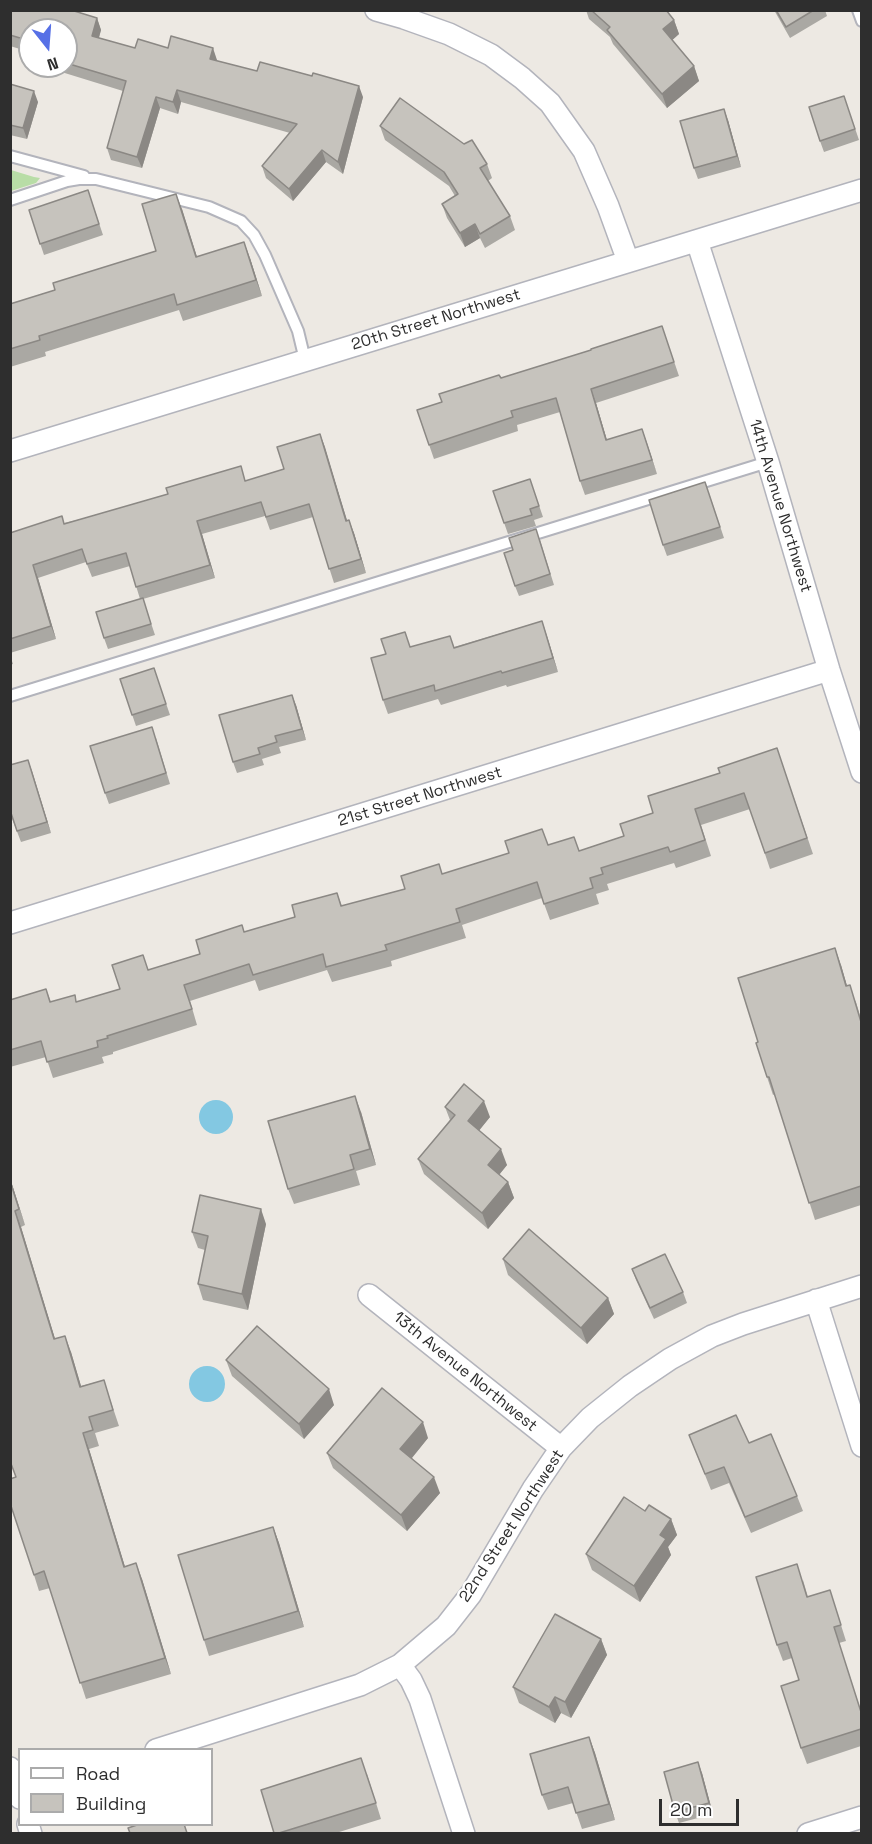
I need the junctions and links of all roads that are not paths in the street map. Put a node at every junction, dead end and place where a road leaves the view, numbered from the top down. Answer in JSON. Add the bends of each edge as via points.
{"nodes":[{"id":1,"x":376,"y":10,"type":"edge"},
{"id":2,"x":858,"y":10,"type":"edge"},
{"id":3,"x":861,"y":21,"type":"edge"},
{"id":4,"x":10,"y":156,"type":"edge"},
{"id":5,"x":96,"y":179,"type":"junction"},
{"id":6,"x":861,"y":190,"type":"edge"},
{"id":7,"x":10,"y":200,"type":"edge"},
{"id":8,"x":697,"y":241,"type":"junction"},
{"id":9,"x":628,"y":261,"type":"junction"},
{"id":10,"x":305,"y":360,"type":"junction"},
{"id":11,"x":10,"y":451,"type":"edge"},
{"id":12,"x":768,"y":462,"type":"junction"},
{"id":13,"x":829,"y":670,"type":"junction"},
{"id":14,"x":10,"y":696,"type":"edge"},
{"id":15,"x":861,"y":772,"type":"edge"},
{"id":16,"x":10,"y":923,"type":"edge"},
{"id":17,"x":861,"y":1286,"type":"edge"},
{"id":18,"x":369,"y":1295,"type":"dead end"},
{"id":19,"x":816,"y":1300,"type":"junction"},
{"id":20,"x":861,"y":1446,"type":"edge"},
{"id":21,"x":561,"y":1448,"type":"junction"},
{"id":22,"x":400,"y":1665,"type":"junction"},
{"id":23,"x":159,"y":1748,"type":"edge"},
{"id":24,"x":10,"y":1768,"type":"edge"},
{"id":25,"x":17,"y":1795,"type":"edge"},
{"id":26,"x":861,"y":1817,"type":"edge"},
{"id":27,"x":464,"y":1833,"type":"edge"},
{"id":28,"x":808,"y":1833,"type":"edge"}],
"edges":[{"from":1,"to":9,"type":"street","via":[[449,34],[490,55],[550,103],[584,151]]},
{"from":2,"to":3,"type":"lane"},
{"from":4,"to":5,"type":"lane"},
{"from":5,"to":7,"type":"lane","via":[[67,181]]},
{"from":5,"to":10,"type":"lane","via":[[209,207],[241,221],[254,235],[269,263],[298,331]]},
{"from":6,"to":8,"type":"street","name":"20th Street Northwest"},
{"from":8,"to":9,"type":"street","name":"20th Street Northwest"},
{"from":8,"to":12,"type":"street","name":"14th Avenue Northwest"},
{"from":9,"to":10,"type":"street","name":"20th Street Northwest"},
{"from":10,"to":11,"type":"street","name":"20th Street Northwest"},
{"from":12,"to":13,"type":"street","name":"14th Avenue Northwest"},
{"from":12,"to":14,"type":"lane"},
{"from":13,"to":15,"type":"street","name":"14th Avenue Northwest"},
{"from":13,"to":16,"type":"street","name":"21st Street Northwest"},
{"from":17,"to":19,"type":"street","name":"22nd Street Northwest"},
{"from":18,"to":21,"type":"street","name":"13th Avenue Northwest"},
{"from":19,"to":20,"type":"street"},
{"from":19,"to":21,"type":"street","name":"22nd Street Northwest","via":[[712,1336],[670,1359],[630,1386]]},
{"from":21,"to":22,"type":"street","name":"22nd Street Northwest","via":[[471,1594],[446,1626]]},
{"from":22,"to":23,"type":"street","name":"22nd Street Northwest","via":[[360,1684]]},
{"from":22,"to":27,"type":"street","via":[[420,1699]]},
{"from":24,"to":25,"type":"street"},
{"from":26,"to":28,"type":"street"}]}
